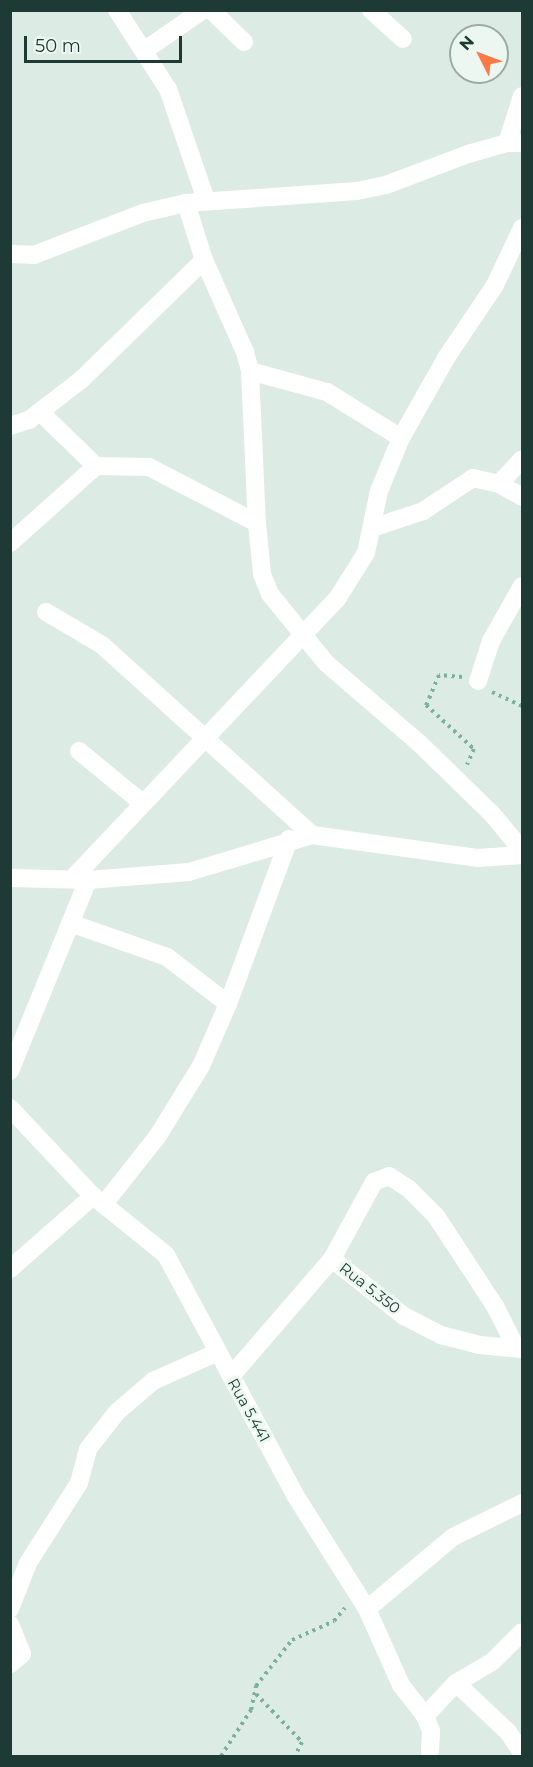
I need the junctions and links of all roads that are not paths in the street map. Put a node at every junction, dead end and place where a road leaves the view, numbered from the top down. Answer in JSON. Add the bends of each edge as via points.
{"nodes":[{"id":1,"x":117,"y":10,"type":"edge"},
{"id":2,"x":203,"y":10,"type":"edge"},
{"id":3,"x":211,"y":10,"type":"edge"},
{"id":4,"x":371,"y":10,"type":"edge"},
{"id":5,"x":403,"y":39,"type":"dead end"},
{"id":6,"x":244,"y":42,"type":"dead end"},
{"id":7,"x":145,"y":50,"type":"junction"},
{"id":8,"x":522,"y":96,"type":"edge"},
{"id":9,"x":515,"y":143,"type":"edge"},
{"id":10,"x":206,"y":200,"type":"junction"},
{"id":11,"x":186,"y":203,"type":"junction"},
{"id":12,"x":521,"y":236,"type":"edge"},
{"id":13,"x":10,"y":254,"type":"edge"},
{"id":14,"x":204,"y":260,"type":"junction"},
{"id":15,"x":250,"y":370,"type":"junction"},
{"id":16,"x":40,"y":412,"type":"junction"},
{"id":17,"x":10,"y":426,"type":"edge"},
{"id":18,"x":401,"y":438,"type":"junction"},
{"id":19,"x":522,"y":459,"type":"edge"},
{"id":20,"x":96,"y":466,"type":"junction"},
{"id":21,"x":499,"y":484,"type":"junction"},
{"id":22,"x":522,"y":497,"type":"edge"},
{"id":23,"x":256,"y":523,"type":"junction"},
{"id":24,"x":372,"y":528,"type":"junction"},
{"id":25,"x":10,"y":543,"type":"edge"},
{"id":26,"x":522,"y":586,"type":"edge"},
{"id":27,"x":46,"y":612,"type":"dead end"},
{"id":28,"x":303,"y":639,"type":"junction"},
{"id":29,"x":478,"y":681,"type":"road end"},
{"id":30,"x":204,"y":737,"type":"junction"},
{"id":31,"x":79,"y":751,"type":"dead end"},
{"id":32,"x":141,"y":802,"type":"junction"},
{"id":33,"x":312,"y":835,"type":"junction"},
{"id":34,"x":289,"y":839,"type":"junction"},
{"id":35,"x":522,"y":850,"type":"edge"},
{"id":36,"x":522,"y":855,"type":"edge"},
{"id":37,"x":10,"y":878,"type":"edge"},
{"id":38,"x":80,"y":879,"type":"junction"},
{"id":39,"x":70,"y":923,"type":"junction"},
{"id":40,"x":228,"y":1004,"type":"junction"},
{"id":41,"x":10,"y":1071,"type":"edge"},
{"id":42,"x":10,"y":1108,"type":"edge"},
{"id":43,"x":99,"y":1200,"type":"junction"},
{"id":44,"x":332,"y":1259,"type":"junction"},
{"id":45,"x":10,"y":1269,"type":"edge"},
{"id":46,"x":519,"y":1349,"type":"edge"},
{"id":47,"x":218,"y":1352,"type":"junction"},
{"id":48,"x":231,"y":1376,"type":"junction"},
{"id":49,"x":522,"y":1503,"type":"edge"},
{"id":50,"x":363,"y":1602,"type":"junction"},
{"id":51,"x":10,"y":1609,"type":"edge"},
{"id":52,"x":10,"y":1624,"type":"edge"},
{"id":53,"x":522,"y":1632,"type":"edge"},
{"id":54,"x":10,"y":1664,"type":"edge"},
{"id":55,"x":456,"y":1683,"type":"junction"},
{"id":56,"x":425,"y":1716,"type":"junction"},
{"id":57,"x":430,"y":1751,"type":"dead end"},
{"id":58,"x":522,"y":1753,"type":"edge"}],
"edges":[{"from":1,"to":7,"type":"street"},
{"from":2,"to":7,"type":"street"},
{"from":3,"to":6,"type":"street"},
{"from":4,"to":5,"type":"street"},
{"from":7,"to":10,"type":"street","via":[[168,89]]},
{"from":8,"to":9,"type":"street"},
{"from":9,"to":10,"type":"street","via":[[357,191]]},
{"from":10,"to":11,"type":"street"},
{"from":11,"to":13,"type":"street","via":[[143,213],[34,255]]},
{"from":11,"to":14,"type":"street"},
{"from":12,"to":18,"type":"street"},
{"from":14,"to":15,"type":"street"},
{"from":14,"to":16,"type":"street","via":[[81,380]]},
{"from":15,"to":18,"type":"street","via":[[327,392]]},
{"from":15,"to":23,"type":"street"},
{"from":16,"to":17,"type":"street"},
{"from":16,"to":20,"type":"street"},
{"from":18,"to":24,"type":"street","via":[[379,491]]},
{"from":19,"to":21,"type":"street"},
{"from":20,"to":23,"type":"street","via":[[149,467]]},
{"from":20,"to":25,"type":"street"},
{"from":21,"to":22,"type":"street"},
{"from":21,"to":24,"type":"street","via":[[473,478],[423,511]]},
{"from":23,"to":28,"type":"street","via":[[262,574],[270,594]]},
{"from":24,"to":28,"type":"street","via":[[366,553],[354,574]]},
{"from":26,"to":29,"type":"street","via":[[491,641]]},
{"from":27,"to":30,"type":"street","via":[[102,645]]},
{"from":28,"to":30,"type":"street"},
{"from":28,"to":35,"type":"street","via":[[454,778]]},
{"from":30,"to":32,"type":"street"},
{"from":30,"to":33,"type":"street"},
{"from":31,"to":32,"type":"street"},
{"from":32,"to":38,"type":"street"},
{"from":33,"to":34,"type":"street"},
{"from":33,"to":36,"type":"street","via":[[478,858]]},
{"from":34,"to":38,"type":"street","via":[[189,872]]},
{"from":34,"to":40,"type":"street"},
{"from":37,"to":38,"type":"street"},
{"from":38,"to":39,"type":"street"},
{"from":39,"to":40,"type":"street","via":[[167,957]]},
{"from":39,"to":41,"type":"street"},
{"from":40,"to":43,"type":"street","via":[[201,1065],[158,1137]]},
{"from":42,"to":43,"type":"street","name":"Rua 5.441"},
{"from":43,"to":45,"type":"street"},
{"from":43,"to":47,"type":"street","name":"Rua 5.441","via":[[166,1255]]},
{"from":44,"to":46,"type":"street","name":"Rua 5.350","via":[[405,1316],[441,1335]]},
{"from":44,"to":46,"type":"street","via":[[374,1182],[389,1176],[409,1189],[436,1216]]},
{"from":44,"to":48,"type":"street","name":"Rua 5.350"},
{"from":47,"to":48,"type":"street","name":"Rua 5.441"},
{"from":47,"to":51,"type":"street","via":[[153,1381],[117,1412],[88,1449],[80,1483],[28,1563]]},
{"from":48,"to":50,"type":"street","name":"Rua 5.441","via":[[295,1495]]},
{"from":49,"to":50,"type":"street","via":[[453,1537]]},
{"from":50,"to":56,"type":"street","name":"Rua 5.441","via":[[400,1685]]},
{"from":52,"to":54,"type":"street","via":[[22,1654]]},
{"from":53,"to":55,"type":"street","via":[[492,1662]]},
{"from":55,"to":56,"type":"street"},
{"from":55,"to":58,"type":"street","via":[[508,1732]]},
{"from":56,"to":57,"type":"street","name":"Rua 5.441","via":[[431,1731]]}]}
